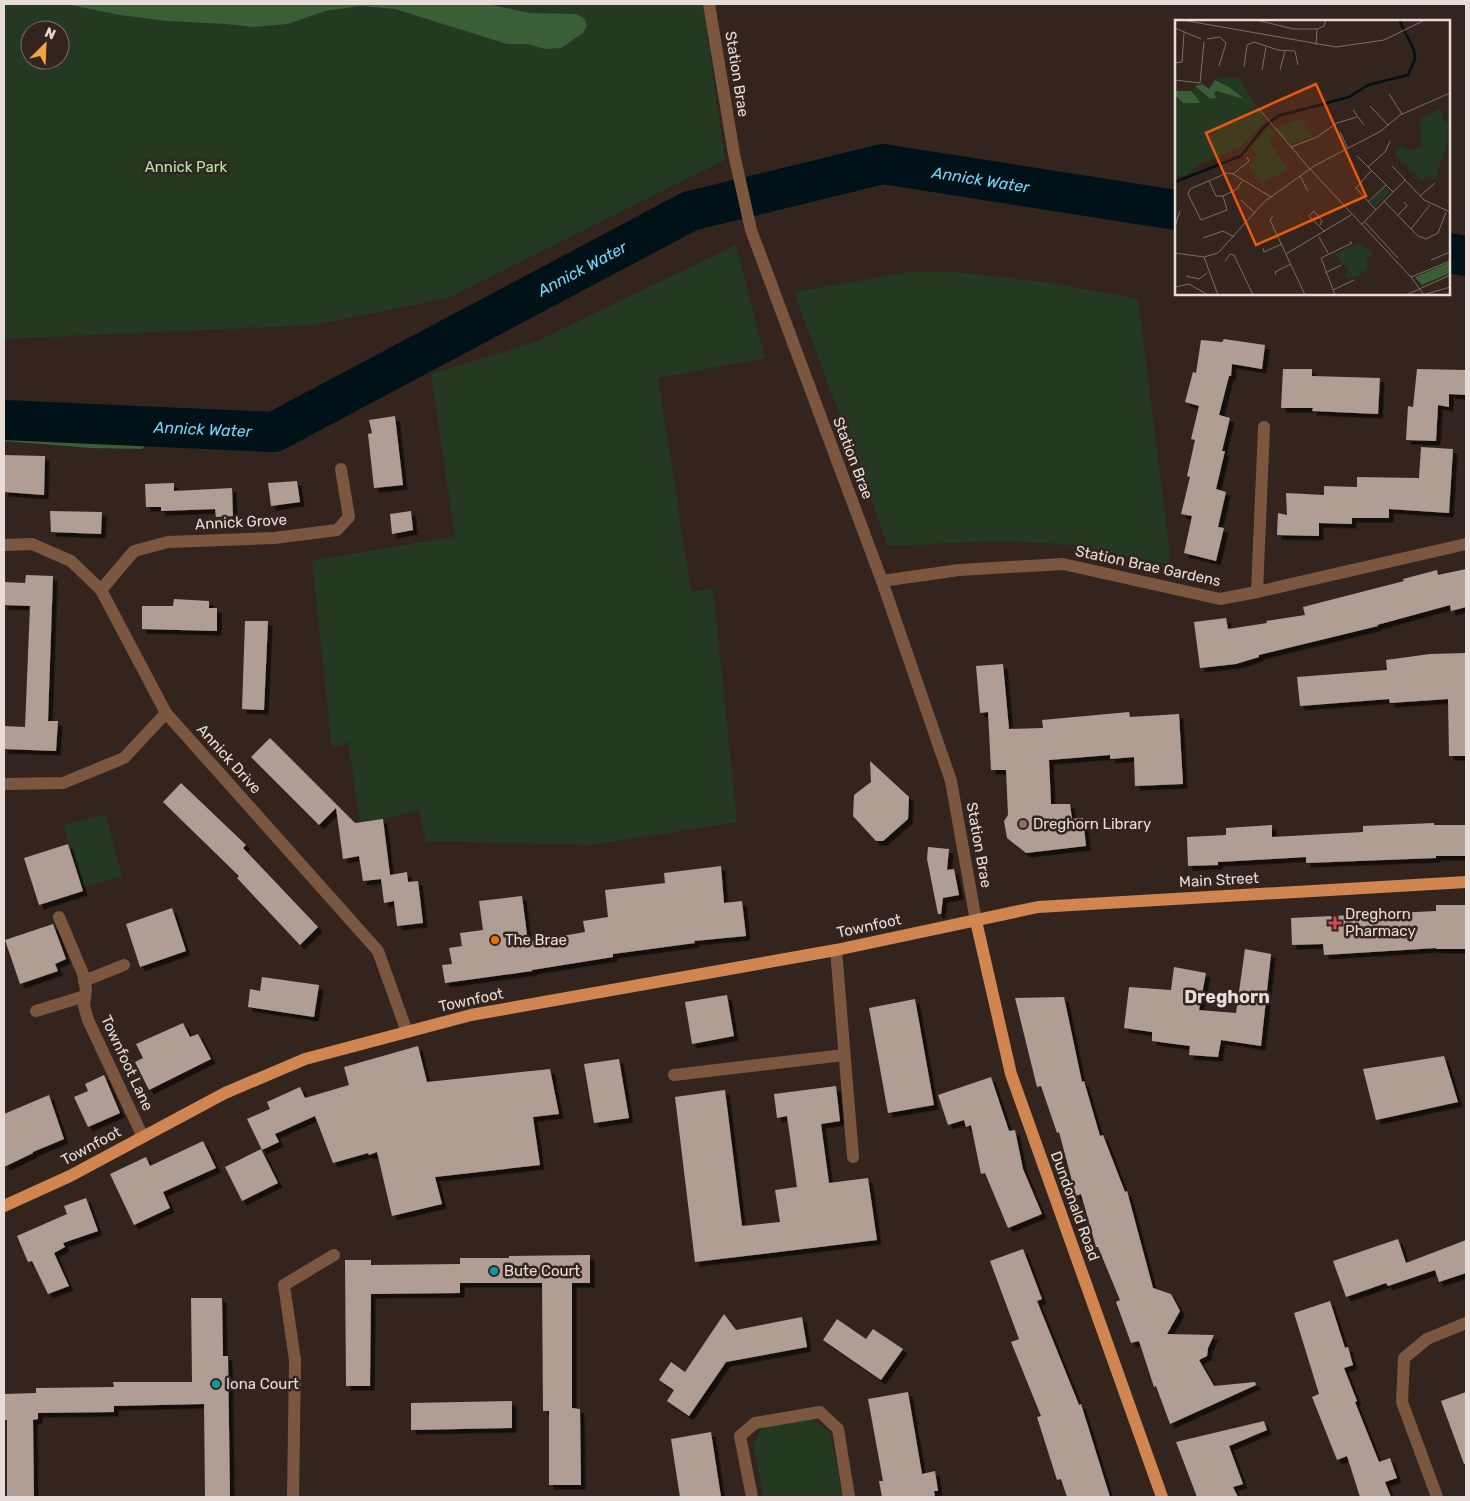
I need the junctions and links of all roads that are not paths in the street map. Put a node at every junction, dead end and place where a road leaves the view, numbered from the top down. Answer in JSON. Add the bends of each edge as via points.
{"nodes":[{"id":1,"x":709,"y":4,"type":"edge"},
{"id":2,"x":1264,"y":427,"type":"dead end"},
{"id":3,"x":341,"y":470,"type":"dead end"},
{"id":4,"x":1466,"y":544,"type":"edge"},
{"id":5,"x":4,"y":545,"type":"edge"},
{"id":6,"x":882,"y":581,"type":"junction"},
{"id":7,"x":100,"y":590,"type":"junction"},
{"id":8,"x":1257,"y":592,"type":"junction"},
{"id":9,"x":166,"y":713,"type":"junction"},
{"id":10,"x":4,"y":784,"type":"edge"},
{"id":11,"x":1466,"y":882,"type":"edge"},
{"id":12,"x":59,"y":916,"type":"dead end"},
{"id":13,"x":976,"y":921,"type":"junction"},
{"id":14,"x":836,"y":950,"type":"junction"},
{"id":15,"x":124,"y":965,"type":"dead end"},
{"id":16,"x":84,"y":981,"type":"junction"},
{"id":17,"x":86,"y":996,"type":"junction"},
{"id":18,"x":36,"y":1011,"type":"dead end"},
{"id":19,"x":407,"y":1032,"type":"junction"},
{"id":20,"x":844,"y":1056,"type":"junction"},
{"id":21,"x":674,"y":1076,"type":"dead end"},
{"id":22,"x":143,"y":1137,"type":"junction"},
{"id":23,"x":853,"y":1157,"type":"dead end"},
{"id":24,"x":4,"y":1206,"type":"edge"},
{"id":25,"x":334,"y":1255,"type":"dead end"},
{"id":26,"x":1466,"y":1323,"type":"edge"},
{"id":27,"x":293,"y":1497,"type":"edge"},
{"id":28,"x":752,"y":1497,"type":"edge"},
{"id":29,"x":849,"y":1497,"type":"edge"},
{"id":30,"x":1162,"y":1497,"type":"edge"},
{"id":31,"x":1437,"y":1497,"type":"edge"}],
"edges":[{"from":1,"to":6,"type":"street","name":"Station Brae","via":[[734,154],[751,230]]},
{"from":2,"to":8,"type":"street"},
{"from":3,"to":7,"type":"street","name":"Annick Grove","via":[[349,517],[337,530],[274,538],[168,542],[134,551]]},
{"from":4,"to":8,"type":"street","name":"Station Brae Gardens"},
{"from":5,"to":7,"type":"street","name":"Annick Drive","via":[[32,544],[71,561]]},
{"from":6,"to":8,"type":"street","name":"Station Brae Gardens","via":[[959,570],[1063,564],[1220,599]]},
{"from":6,"to":13,"type":"street","name":"Station Brae","via":[[951,781]]},
{"from":7,"to":9,"type":"street","name":"Annick Drive"},
{"from":9,"to":10,"type":"street","via":[[124,758],[63,783]]},
{"from":9,"to":19,"type":"street","name":"Annick Drive","via":[[378,951]]},
{"from":11,"to":13,"type":"main road","name":"Main Street","via":[[1038,907]]},
{"from":12,"to":16,"type":"street","name":"Townfoot Lane"},
{"from":13,"to":14,"type":"main road","name":"Townfoot"},
{"from":13,"to":30,"type":"main road","name":"Dundonald Road","via":[[1011,1074]]},
{"from":14,"to":19,"type":"main road","name":"Townfoot","via":[[471,1015]]},
{"from":14,"to":20,"type":"street"},
{"from":15,"to":16,"type":"street"},
{"from":16,"to":17,"type":"street","name":"Townfoot Lane"},
{"from":17,"to":18,"type":"street"},
{"from":17,"to":22,"type":"street","name":"Townfoot Lane","via":[[84,1006],[88,1020]]},
{"from":19,"to":22,"type":"main road","name":"Townfoot","via":[[305,1059],[225,1093]]},
{"from":20,"to":21,"type":"street"},
{"from":20,"to":23,"type":"street"},
{"from":22,"to":24,"type":"main road","name":"Townfoot"},
{"from":25,"to":27,"type":"street","via":[[284,1285],[295,1360]]},
{"from":26,"to":31,"type":"street","via":[[1427,1339],[1404,1358],[1402,1402]]},
{"from":28,"to":29,"type":"street","via":[[740,1436],[754,1423],[820,1412],[838,1430]]}]}
